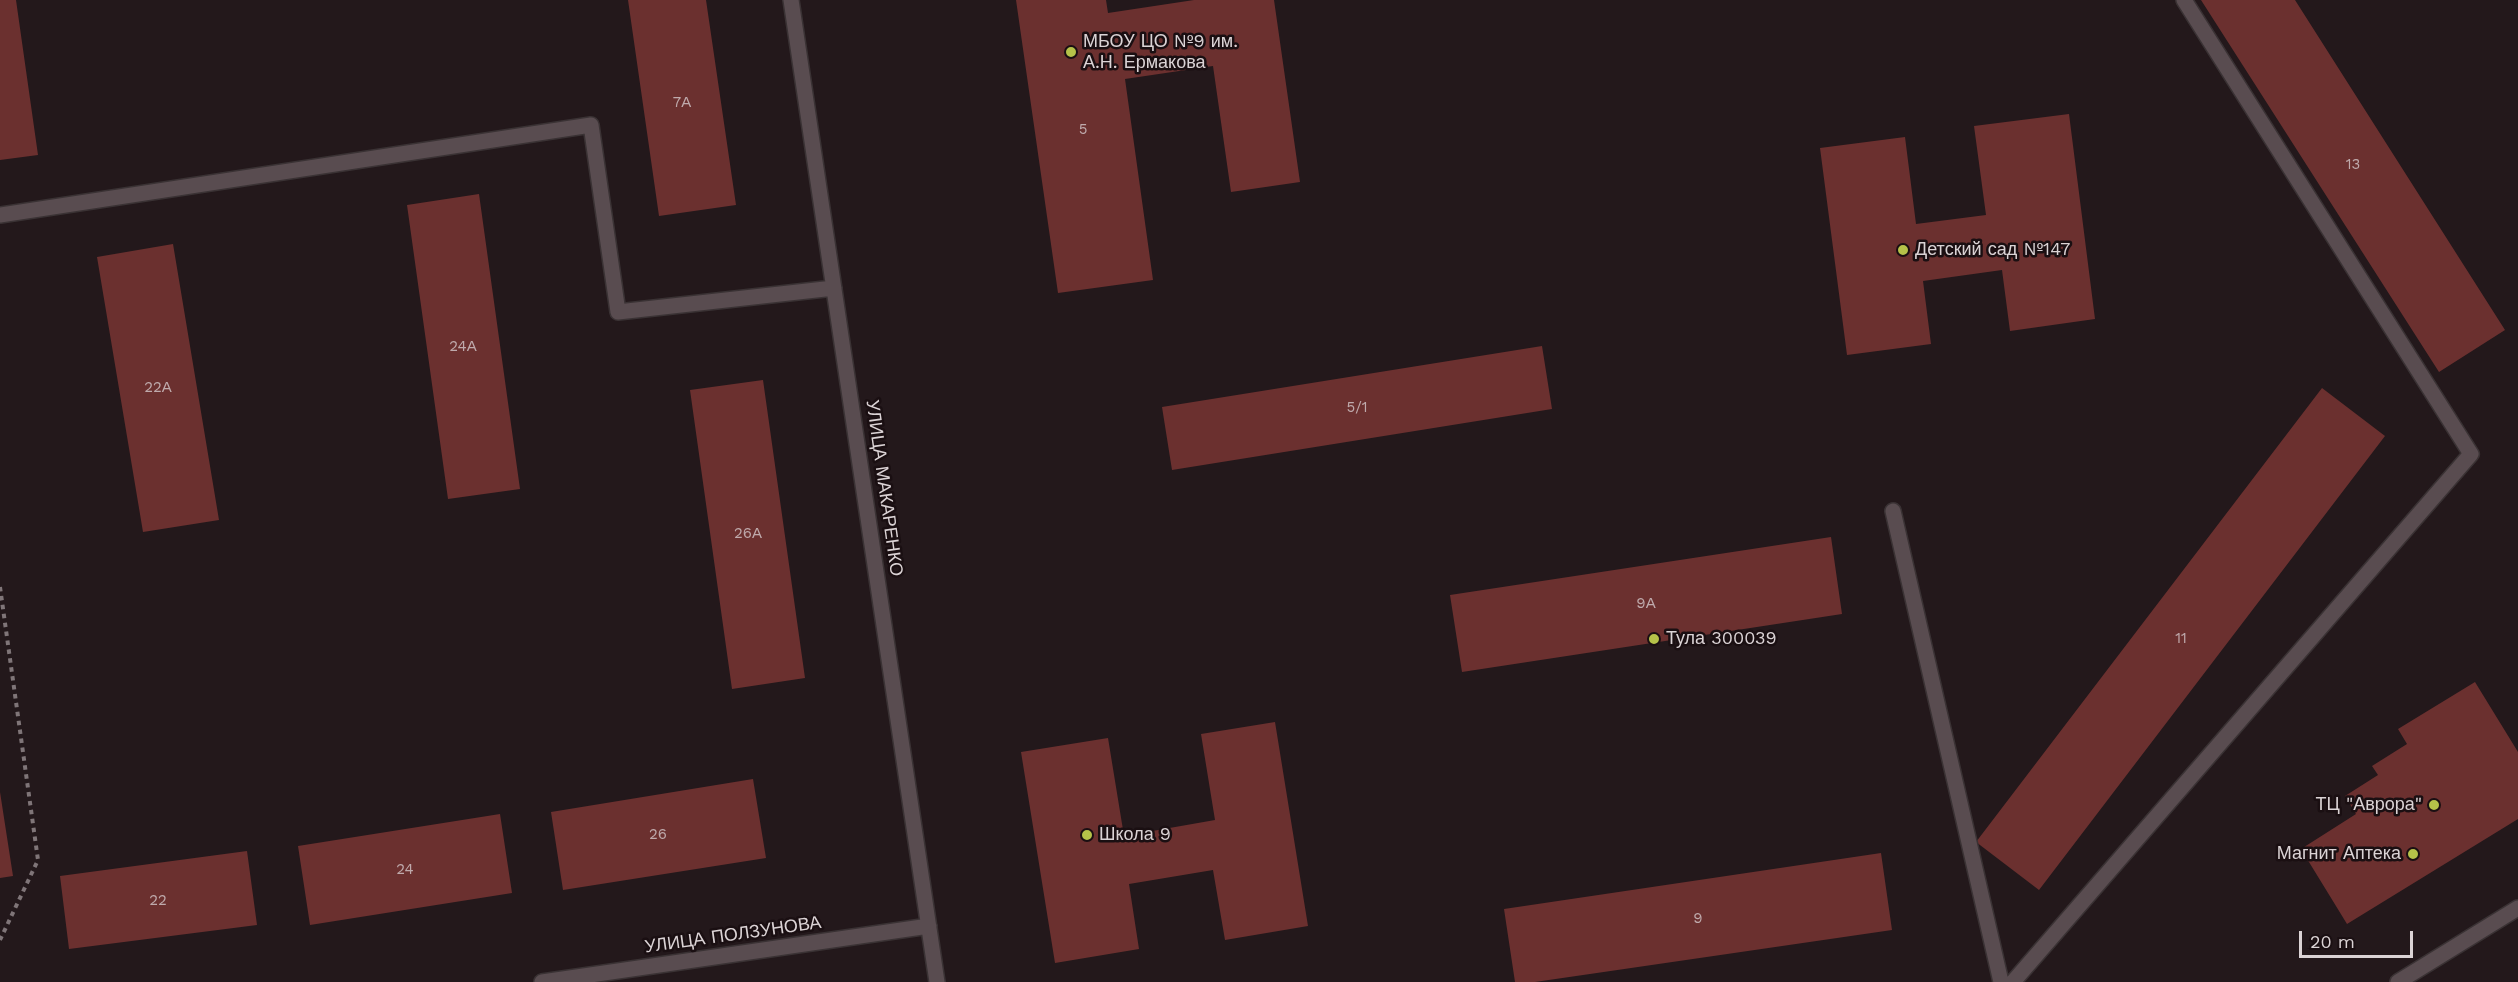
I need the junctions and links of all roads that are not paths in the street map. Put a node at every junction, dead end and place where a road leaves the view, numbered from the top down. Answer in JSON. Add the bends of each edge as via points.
{"nodes":[{"id":1,"x":791,"y":0,"type":"edge"},
{"id":2,"x":2184,"y":0,"type":"edge"},
{"id":3,"x":0,"y":215,"type":"edge"},
{"id":4,"x":834,"y":288,"type":"junction"},
{"id":5,"x":1893,"y":511,"type":"dead end"},
{"id":6,"x":2518,"y":908,"type":"edge"},
{"id":7,"x":929,"y":926,"type":"junction"},
{"id":8,"x":542,"y":982,"type":"edge"},
{"id":9,"x":937,"y":982,"type":"edge"},
{"id":10,"x":2001,"y":982,"type":"edge"},
{"id":11,"x":2013,"y":982,"type":"edge"},
{"id":12,"x":2398,"y":982,"type":"edge"}],
"edges":[{"from":1,"to":4,"type":"street","name":"УЛИЦА МАКАРЕНКО"},
{"from":2,"to":11,"type":"street","via":[[2471,454]]},
{"from":3,"to":4,"type":"street","via":[[591,125],[618,312]]},
{"from":4,"to":7,"type":"street","name":"УЛИЦА МАКАРЕНКО"},
{"from":5,"to":10,"type":"street"},
{"from":6,"to":12,"type":"street"},
{"from":7,"to":8,"type":"street","name":"УЛИЦА ПОЛЗУНОВА"},
{"from":7,"to":9,"type":"street","name":"УЛИЦА МАКАРЕНКО"}]}
